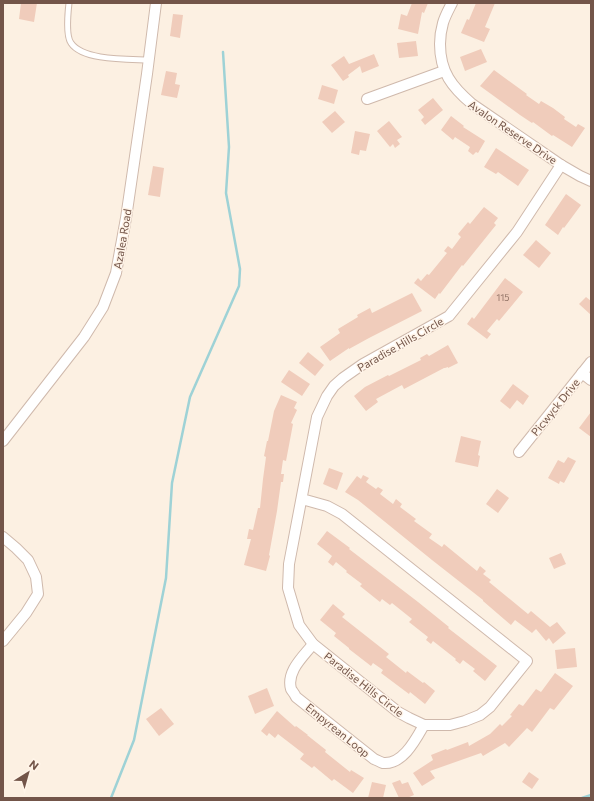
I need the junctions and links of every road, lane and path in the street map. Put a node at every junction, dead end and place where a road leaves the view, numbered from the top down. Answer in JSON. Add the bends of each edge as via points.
{"nodes":[{"id":1,"x":69,"y":3,"type":"edge"},
{"id":2,"x":156,"y":3,"type":"edge"},
{"id":3,"x":452,"y":3,"type":"edge"},
{"id":4,"x":148,"y":60,"type":"junction"},
{"id":5,"x":444,"y":71,"type":"junction"},
{"id":6,"x":367,"y":100,"type":"dead end"},
{"id":7,"x":561,"y":165,"type":"junction"},
{"id":8,"x":591,"y":181,"type":"edge"},
{"id":9,"x":591,"y":362,"type":"edge"},
{"id":10,"x":582,"y":373,"type":"junction"},
{"id":11,"x":591,"y":380,"type":"edge"},
{"id":12,"x":3,"y":441,"type":"edge"},
{"id":13,"x":519,"y":452,"type":"dead end"},
{"id":14,"x":302,"y":499,"type":"junction"},
{"id":15,"x":3,"y":537,"type":"edge"},
{"id":16,"x":3,"y":640,"type":"edge"},
{"id":17,"x":313,"y":644,"type":"junction"},
{"id":18,"x":424,"y":724,"type":"junction"}],
"edges":[{"from":1,"to":4,"type":"lane","via":[[69,35],[71,43],[77,49],[89,55],[106,58]]},
{"from":2,"to":4,"type":"street","name":"Azalea Road"},
{"from":3,"to":5,"type":"street","name":"Avalon Reserve Drive","via":[[440,36]]},
{"from":4,"to":12,"type":"street","name":"Azalea Road","via":[[116,273],[102,307],[84,337]]},
{"from":5,"to":6,"type":"street"},
{"from":5,"to":7,"type":"street","name":"Avalon Reserve Drive","via":[[460,94],[472,104]]},
{"from":7,"to":8,"type":"street","name":"Avalon Reserve Drive"},
{"from":7,"to":14,"type":"street","name":"Paradise Hills Circle","via":[[517,232],[449,316],[363,364],[334,386],[317,417]]},
{"from":9,"to":10,"type":"street","name":"Picwyck Drive"},
{"from":10,"to":11,"type":"street"},
{"from":10,"to":13,"type":"street","name":"Picwyck Drive"},
{"from":14,"to":17,"type":"street","name":"Paradise Hills Circle","via":[[288,588],[299,625]]},
{"from":14,"to":18,"type":"street","name":"Paradise Hills Circle","via":[[327,506],[342,514],[527,661],[490,707],[480,715],[450,725]]},
{"from":15,"to":16,"type":"street","via":[[28,560],[36,577],[38,594]]},
{"from":17,"to":18,"type":"street","name":"Paradise Hills Circle","via":[[398,712]]},
{"from":17,"to":18,"type":"street","name":"Empyrean Loop","via":[[293,669],[290,678],[291,689],[296,697],[374,759],[383,763],[394,761],[403,755]]}]}
